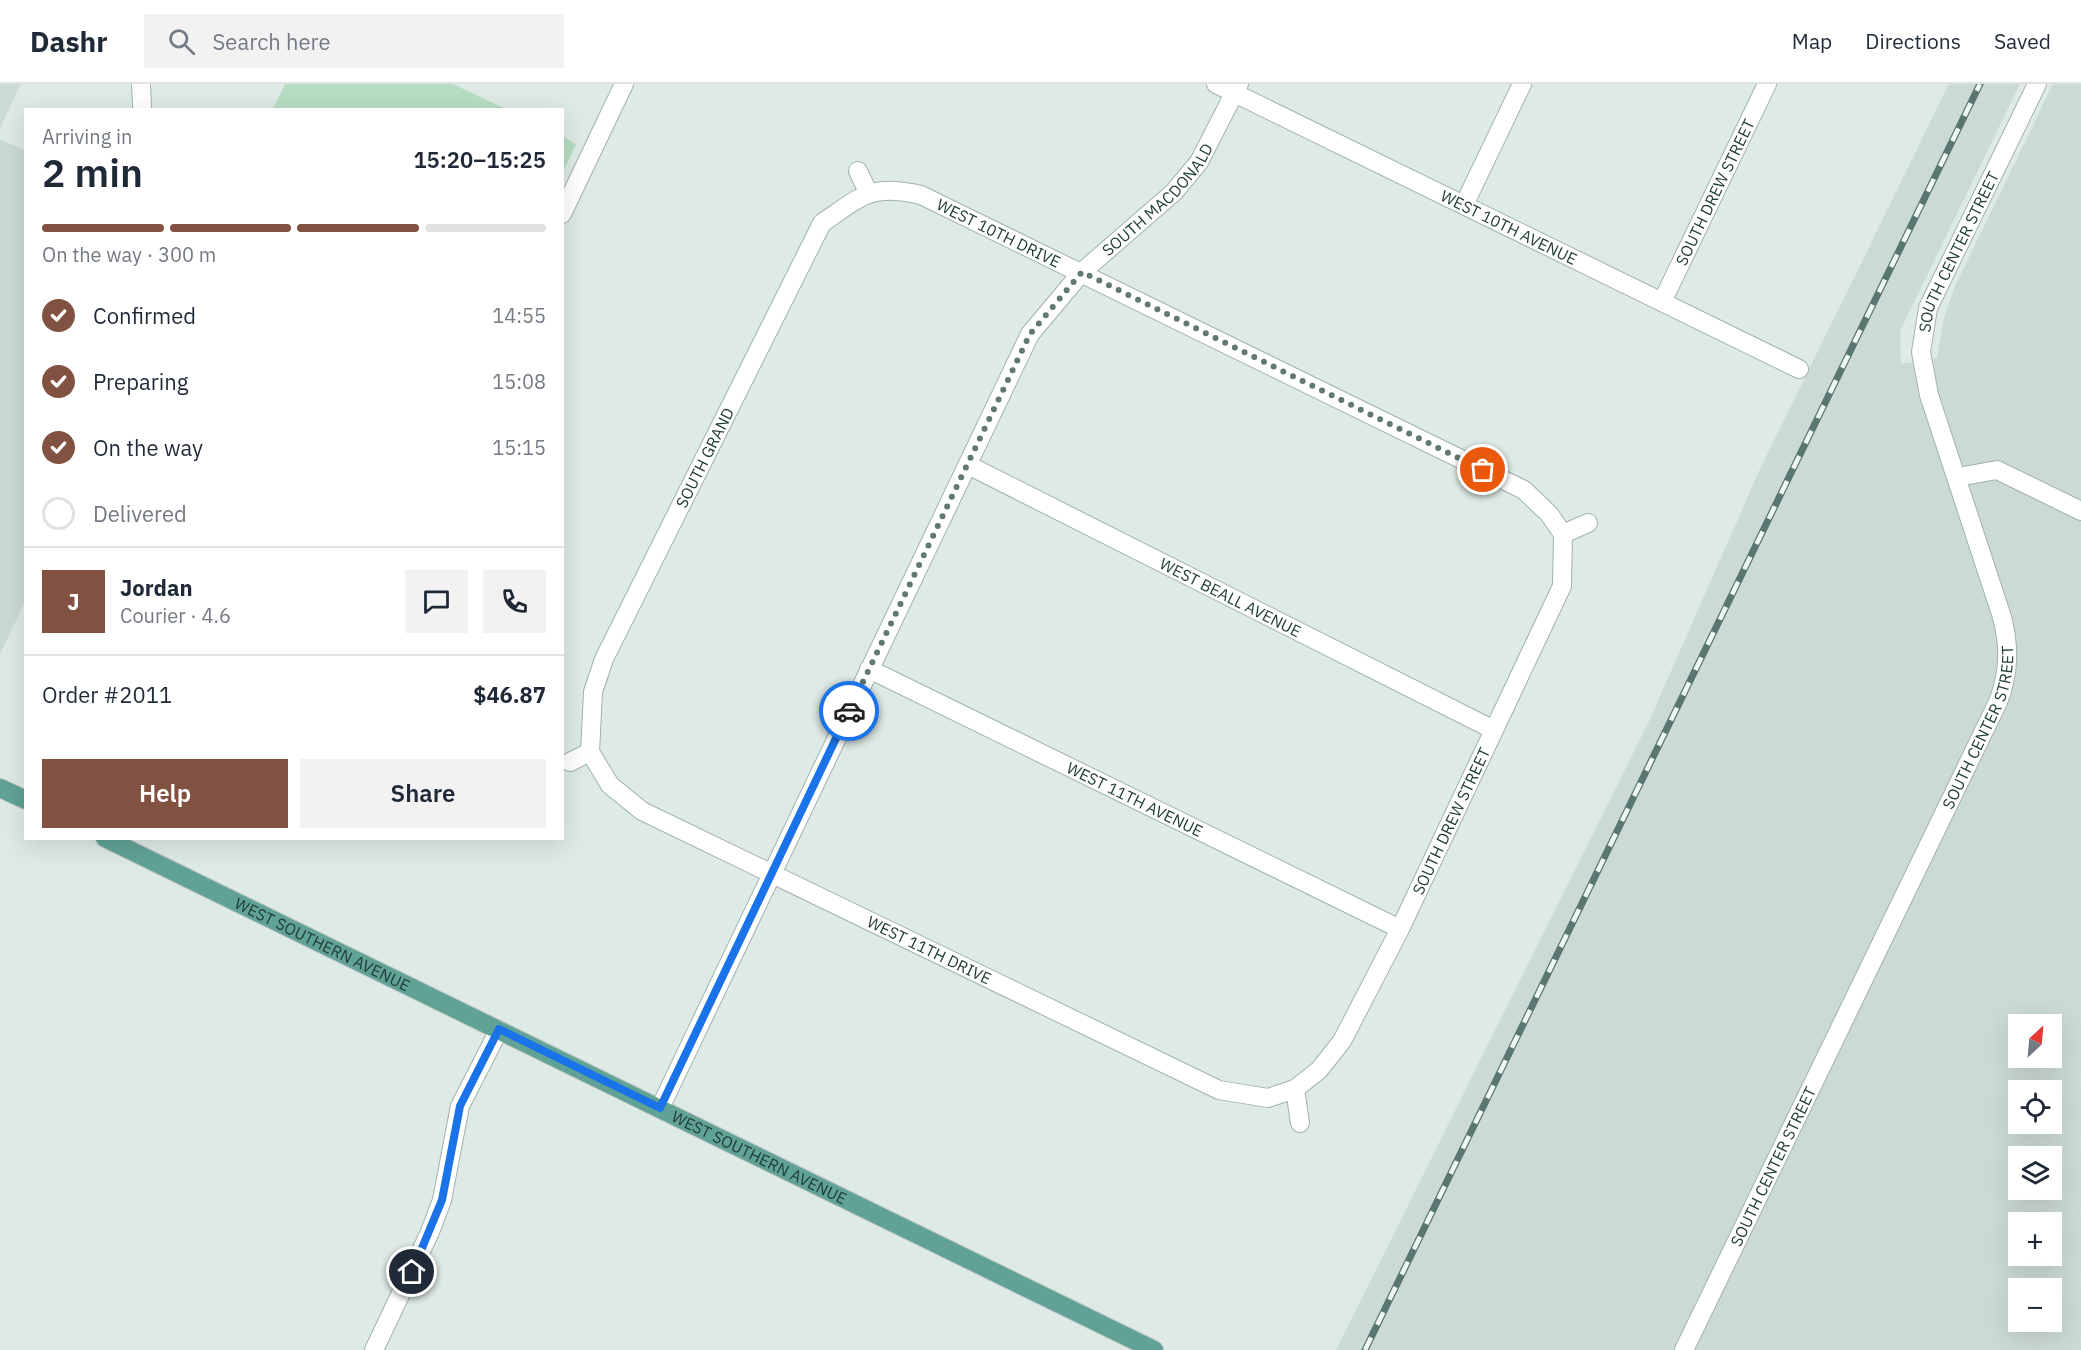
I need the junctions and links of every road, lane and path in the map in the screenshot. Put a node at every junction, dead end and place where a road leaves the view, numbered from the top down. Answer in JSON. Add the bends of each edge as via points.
{"nodes":[{"id":1,"x":141,"y":84,"type":"edge"},
{"id":2,"x":624,"y":84,"type":"edge"},
{"id":3,"x":1216,"y":84,"type":"edge"},
{"id":4,"x":1522,"y":84,"type":"edge"},
{"id":5,"x":1767,"y":84,"type":"edge"},
{"id":6,"x":2037,"y":84,"type":"edge"},
{"id":7,"x":1237,"y":88,"type":"edge"},
{"id":8,"x":142,"y":106,"type":"dead end"},
{"id":9,"x":858,"y":171,"type":"dead end"},
{"id":10,"x":868,"y":192,"type":"junction"},
{"id":11,"x":1464,"y":205,"type":"junction"},
{"id":12,"x":564,"y":210,"type":"edge"},
{"id":13,"x":1082,"y":272,"type":"junction"},
{"id":14,"x":1662,"y":302,"type":"junction"},
{"id":15,"x":1799,"y":369,"type":"dead end"},
{"id":16,"x":968,"y":465,"type":"junction"},
{"id":17,"x":1958,"y":477,"type":"junction"},
{"id":18,"x":2081,"y":511,"type":"edge"},
{"id":19,"x":1588,"y":523,"type":"dead end"},
{"id":20,"x":1563,"y":534,"type":"junction"},
{"id":21,"x":869,"y":669,"type":"junction"},
{"id":22,"x":1494,"y":730,"type":"junction"},
{"id":23,"x":590,"y":752,"type":"junction"},
{"id":24,"x":570,"y":762,"type":"dead end"},
{"id":25,"x":0,"y":788,"type":"edge"},
{"id":26,"x":24,"y":799,"type":"edge"},
{"id":27,"x":109,"y":840,"type":"edge"},
{"id":28,"x":772,"y":873,"type":"junction"},
{"id":29,"x":1400,"y":929,"type":"junction"},
{"id":30,"x":499,"y":1029,"type":"junction"},
{"id":31,"x":1295,"y":1089,"type":"junction"},
{"id":32,"x":660,"y":1108,"type":"junction"},
{"id":33,"x":1300,"y":1123,"type":"dead end"},
{"id":34,"x":374,"y":1350,"type":"edge"},
{"id":35,"x":1154,"y":1350,"type":"edge"},
{"id":36,"x":1684,"y":1350,"type":"edge"}],
"edges":[{"from":1,"to":8,"type":"street"},
{"from":2,"to":12,"type":"street"},
{"from":3,"to":7,"type":"street","name":"WEST 10TH AVENUE"},
{"from":4,"to":11,"type":"street"},
{"from":5,"to":14,"type":"street","name":"SOUTH DREW STREET"},
{"from":6,"to":17,"type":"street","name":"SOUTH CENTER STREET","via":[[1933,298],[1923,331],[1924,374]]},
{"from":7,"to":11,"type":"street","name":"WEST 10TH AVENUE"},
{"from":7,"to":13,"type":"street","name":"SOUTH MACDONALD","via":[[1199,162],[1174,192]]},
{"from":9,"to":10,"type":"street"},
{"from":10,"to":13,"type":"street","name":"WEST 10TH DRIVE","via":[[895,189],[921,195]]},
{"from":10,"to":23,"type":"street","name":"SOUTH GRAND","via":[[822,223],[610,648],[593,692]]},
{"from":11,"to":14,"type":"street","name":"WEST 10TH AVENUE"},
{"from":13,"to":16,"type":"street","name":"SOUTH MACDONALD","via":[[1030,334]]},
{"from":13,"to":20,"type":"street","name":"WEST 10TH DRIVE","via":[[1524,490]]},
{"from":14,"to":15,"type":"street","name":"WEST 10TH AVENUE"},
{"from":16,"to":21,"type":"street","name":"SOUTH MACDONALD"},
{"from":16,"to":22,"type":"street","name":"WEST BEALL AVENUE"},
{"from":17,"to":18,"type":"street","via":[[1997,470]]},
{"from":17,"to":36,"type":"street","name":"SOUTH CENTER STREET","via":[[2008,644],[2008,672],[1999,699]]},
{"from":19,"to":20,"type":"street"},
{"from":20,"to":22,"type":"street","name":"SOUTH DREW STREET","via":[[1562,586]]},
{"from":21,"to":28,"type":"street","name":"SOUTH MACDONALD"},
{"from":21,"to":29,"type":"street","name":"WEST 11TH AVENUE"},
{"from":22,"to":29,"type":"street","name":"SOUTH DREW STREET"},
{"from":23,"to":24,"type":"street"},
{"from":23,"to":28,"type":"street","name":"WEST 11TH DRIVE","via":[[610,785],[642,811]]},
{"from":25,"to":26,"type":"main road"},
{"from":27,"to":30,"type":"main road","name":"WEST SOUTHERN AVENUE"},
{"from":28,"to":31,"type":"street","name":"WEST 11TH DRIVE","via":[[1219,1090],[1268,1098]]},
{"from":28,"to":32,"type":"street","name":"SOUTH MACDONALD"},
{"from":29,"to":31,"type":"street","name":"SOUTH DREW STREET","via":[[1342,1041],[1319,1070]]},
{"from":30,"to":32,"type":"main road","name":"WEST SOUTHERN AVENUE"},
{"from":30,"to":34,"type":"street","via":[[460,1106],[442,1200],[430,1233]]},
{"from":31,"to":33,"type":"street"},
{"from":32,"to":35,"type":"main road","name":"WEST SOUTHERN AVENUE"}]}
